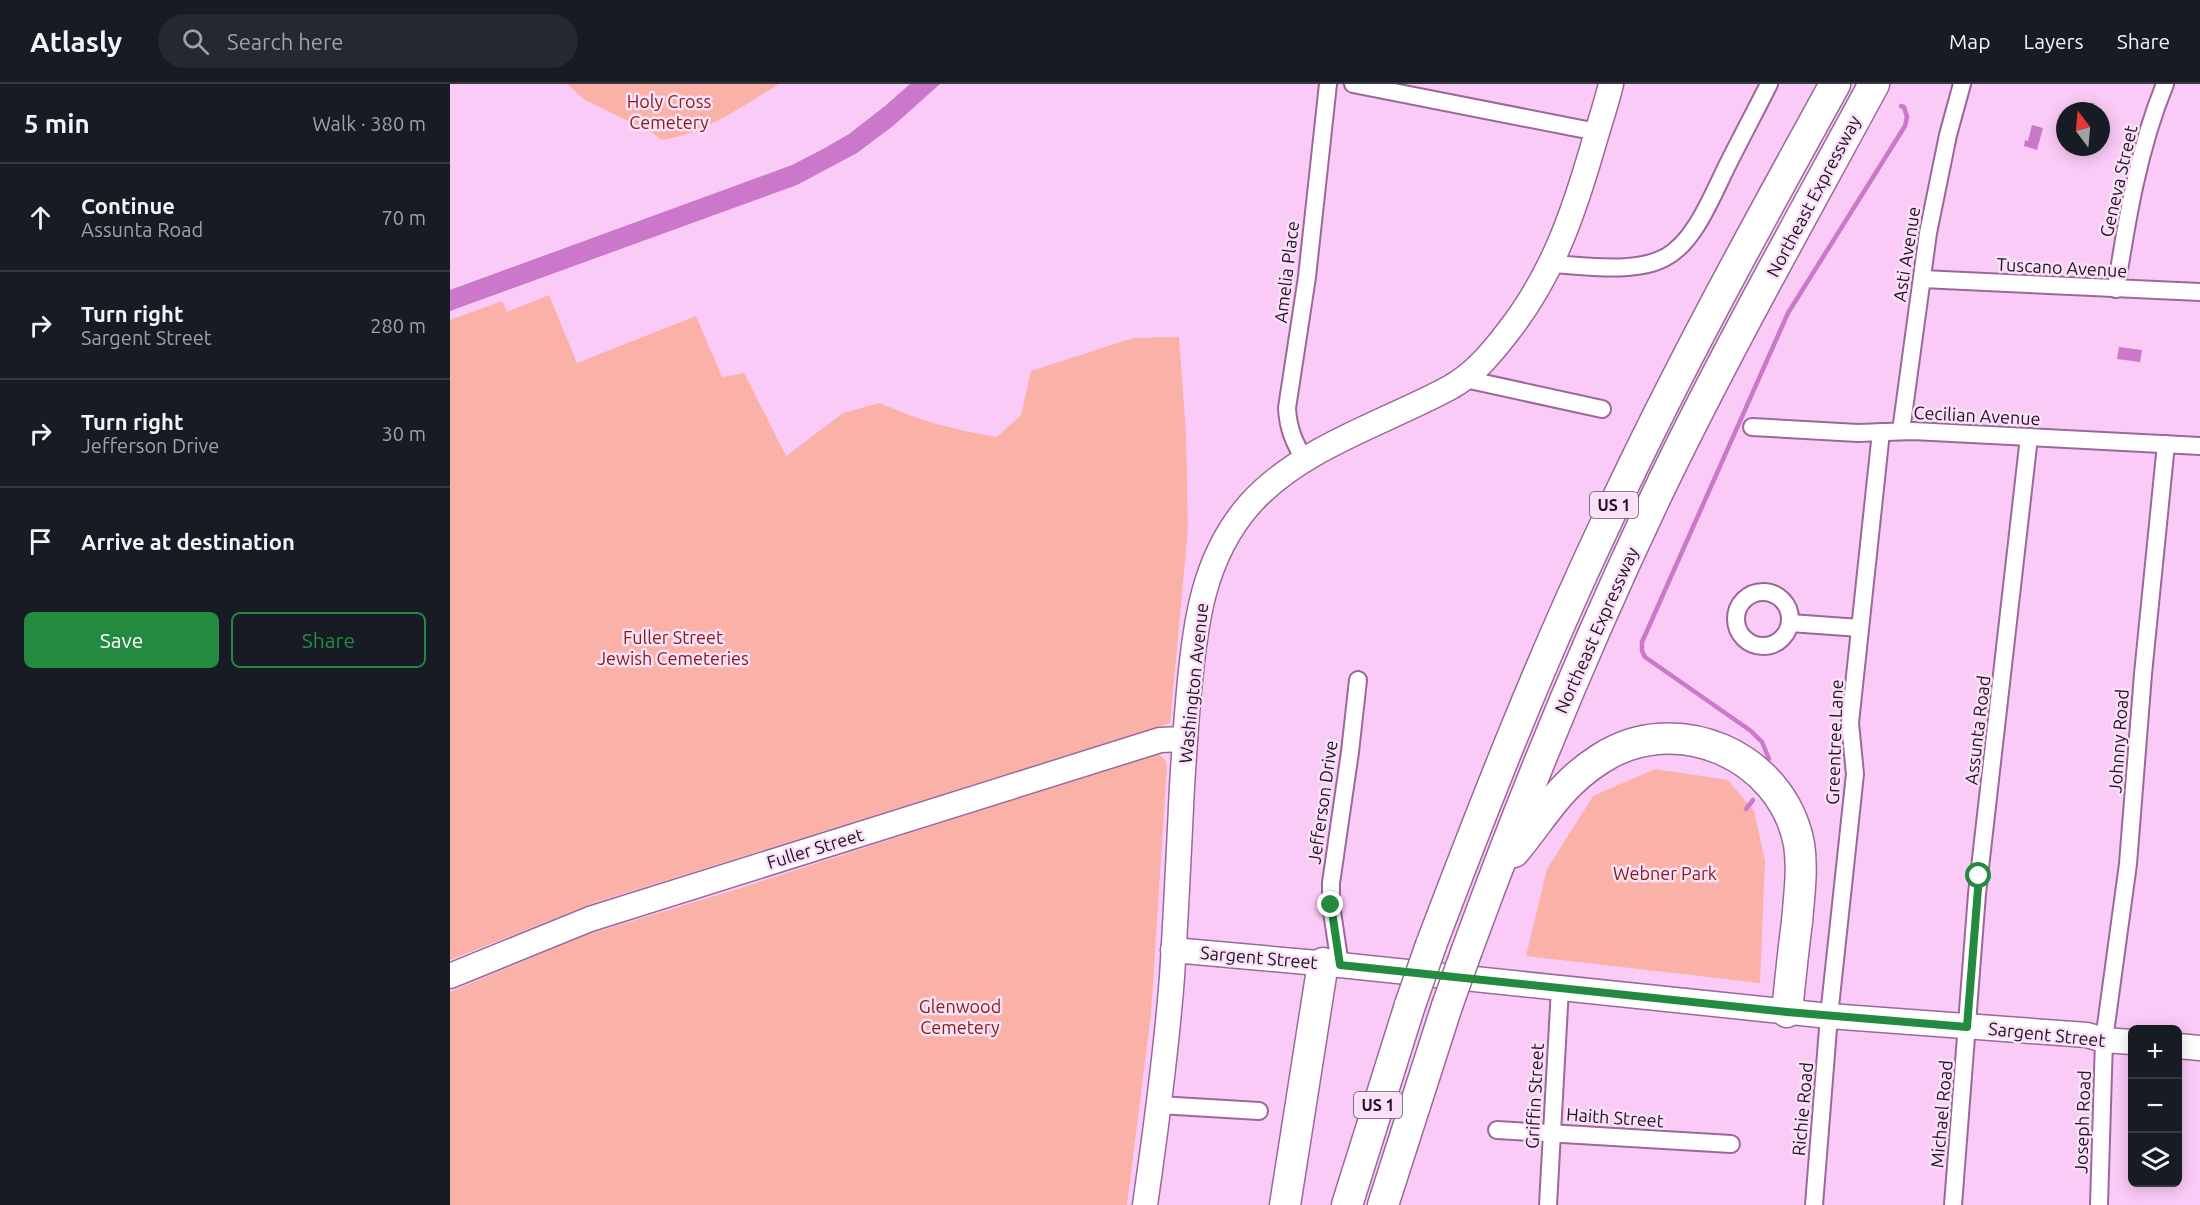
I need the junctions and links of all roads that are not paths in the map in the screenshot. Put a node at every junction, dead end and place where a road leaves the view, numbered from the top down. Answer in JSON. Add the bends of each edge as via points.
{"nodes":[{"id":1,"x":1328,"y":84,"type":"edge"},
{"id":2,"x":1353,"y":84,"type":"edge"},
{"id":3,"x":1611,"y":84,"type":"edge"},
{"id":4,"x":1769,"y":84,"type":"edge"},
{"id":5,"x":1835,"y":84,"type":"edge"},
{"id":6,"x":1874,"y":84,"type":"edge"},
{"id":7,"x":1962,"y":84,"type":"edge"},
{"id":8,"x":2166,"y":84,"type":"edge"},
{"id":9,"x":1597,"y":132,"type":"junction"},
{"id":10,"x":1552,"y":264,"type":"junction"},
{"id":11,"x":1922,"y":279,"type":"junction"},
{"id":12,"x":2116,"y":289,"type":"junction"},
{"id":13,"x":2200,"y":292,"type":"edge"},
{"id":14,"x":1465,"y":379,"type":"junction"},
{"id":15,"x":1602,"y":410,"type":"dead end"},
{"id":16,"x":1752,"y":427,"type":"dead end"},
{"id":17,"x":1881,"y":432,"type":"junction"},
{"id":18,"x":1901,"y":432,"type":"junction"},
{"id":19,"x":2028,"y":437,"type":"junction"},
{"id":20,"x":2166,"y":444,"type":"junction"},
{"id":21,"x":2200,"y":446,"type":"edge"},
{"id":22,"x":1305,"y":460,"type":"junction"},
{"id":23,"x":1791,"y":623,"type":"dead end"},
{"id":24,"x":1860,"y":628,"type":"junction"},
{"id":25,"x":1358,"y":680,"type":"dead end"},
{"id":26,"x":1185,"y":739,"type":"junction"},
{"id":27,"x":1495,"y":875,"type":"junction"},
{"id":28,"x":1173,"y":950,"type":"junction"},
{"id":29,"x":1331,"y":964,"type":"junction"},
{"id":30,"x":450,"y":976,"type":"edge"},
{"id":31,"x":1560,"y":988,"type":"junction"},
{"id":32,"x":1787,"y":1012,"type":"junction"},
{"id":33,"x":1829,"y":1016,"type":"junction"},
{"id":34,"x":1967,"y":1027,"type":"junction"},
{"id":35,"x":2104,"y":1040,"type":"junction"},
{"id":36,"x":2128,"y":1042,"type":"edge"},
{"id":37,"x":2182,"y":1046,"type":"edge"},
{"id":38,"x":2200,"y":1048,"type":"edge"},
{"id":39,"x":1159,"y":1105,"type":"junction"},
{"id":40,"x":1259,"y":1111,"type":"dead end"},
{"id":41,"x":1497,"y":1130,"type":"dead end"},
{"id":42,"x":1552,"y":1132,"type":"junction"},
{"id":43,"x":1731,"y":1144,"type":"dead end"},
{"id":44,"x":1145,"y":1205,"type":"edge"},
{"id":45,"x":1285,"y":1205,"type":"edge"},
{"id":46,"x":1347,"y":1205,"type":"edge"},
{"id":47,"x":1383,"y":1205,"type":"edge"},
{"id":48,"x":1548,"y":1205,"type":"edge"},
{"id":49,"x":1814,"y":1205,"type":"edge"},
{"id":50,"x":1953,"y":1205,"type":"edge"},
{"id":51,"x":2098,"y":1205,"type":"edge"}],
"edges":[{"from":1,"to":22,"type":"street","name":"Amelia Place","via":[[1307,277],[1287,408],[1288,425]]},
{"from":2,"to":9,"type":"street"},
{"from":3,"to":9,"type":"street","name":"Washington Avenue"},
{"from":4,"to":10,"type":"street","via":[[1699,220],[1684,243],[1666,258],[1643,265],[1606,267]]},
{"from":5,"to":46,"type":"highway","name":"Northeast Expressway","number":"US 1","bridge":true,"via":[[1703,327],[1599,537],[1506,751],[1431,945]]},
{"from":6,"to":27,"type":"highway","name":"Northeast Expressway","number":"US 1","via":[[1662,485],[1570,687]]},
{"from":7,"to":11,"type":"street","name":"Asti Avenue","via":[[1941,169]]},
{"from":8,"to":12,"type":"street","name":"Geneva Street","via":[[2150,126],[2132,196]]},
{"from":9,"to":10,"type":"street","name":"Washington Avenue","via":[[1577,203]]},
{"from":10,"to":14,"type":"street","name":"Washington Avenue","via":[[1518,319],[1490,356]]},
{"from":11,"to":12,"type":"street","name":"Tuscano Avenue"},
{"from":11,"to":18,"type":"street","name":"Asti Avenue"},
{"from":12,"to":13,"type":"street","name":"Tuscano Avenue"},
{"from":14,"to":15,"type":"street"},
{"from":14,"to":22,"type":"street","name":"Washington Avenue"},
{"from":16,"to":17,"type":"street","name":"Cecilian Avenue"},
{"from":17,"to":18,"type":"street","name":"Cecilian Avenue"},
{"from":17,"to":24,"type":"street","name":"Greentree Lane"},
{"from":18,"to":19,"type":"street","name":"Cecilian Avenue"},
{"from":19,"to":20,"type":"street","name":"Cecilian Avenue"},
{"from":19,"to":34,"type":"street","name":"Assunta Road","via":[[1977,894]]},
{"from":20,"to":21,"type":"street","name":"Cecilian Avenue"},
{"from":20,"to":35,"type":"street","name":"Johnny Road","via":[[2128,864]]},
{"from":22,"to":26,"type":"street","name":"Washington Avenue","via":[[1280,476],[1250,504],[1214,560],[1195,626]]},
{"from":23,"to":24,"type":"street"},
{"from":24,"to":33,"type":"street","name":"Greentree Lane","via":[[1850,723],[1855,774]]},
{"from":25,"to":29,"type":"street","name":"Jefferson Drive","via":[[1331,883]]},
{"from":26,"to":28,"type":"street","name":"Washington Avenue"},
{"from":26,"to":30,"type":"street","name":"Fuller Street","via":[[1160,740],[661,896]]},
{"from":27,"to":32,"type":"highway","via":[[1553,799],[1602,757],[1630,744],[1661,738],[1694,740],[1724,750],[1751,765],[1774,788],[1789,815],[1798,844],[1800,887]]},
{"from":27,"to":47,"type":"highway","name":"Northeast Expressway","number":"US 1","bridge":true,"via":[[1447,1006]]},
{"from":28,"to":29,"type":"street","name":"Sargent Street"},
{"from":28,"to":39,"type":"street","name":"Washington Avenue"},
{"from":29,"to":31,"type":"street","name":"Sargent Street"},
{"from":29,"to":45,"type":"highway"},
{"from":31,"to":32,"type":"street","name":"Sargent Street"},
{"from":31,"to":42,"type":"street","name":"Griffin Street"},
{"from":32,"to":33,"type":"street","name":"Sargent Street"},
{"from":33,"to":34,"type":"street","name":"Sargent Street"},
{"from":33,"to":49,"type":"street","name":"Richie Road"},
{"from":34,"to":35,"type":"street","name":"Sargent Street","via":[[2087,1035]]},
{"from":34,"to":50,"type":"street","name":"Michael Road"},
{"from":35,"to":36,"type":"street","name":"Sargent Street"},
{"from":35,"to":51,"type":"street","name":"Joseph Road"},
{"from":37,"to":38,"type":"street"},
{"from":39,"to":40,"type":"street"},
{"from":39,"to":44,"type":"street","name":"Washington Avenue"},
{"from":41,"to":42,"type":"street","name":"Haith Street"},
{"from":42,"to":43,"type":"street","name":"Haith Street"},
{"from":42,"to":48,"type":"street","name":"Griffin Street"}]}
